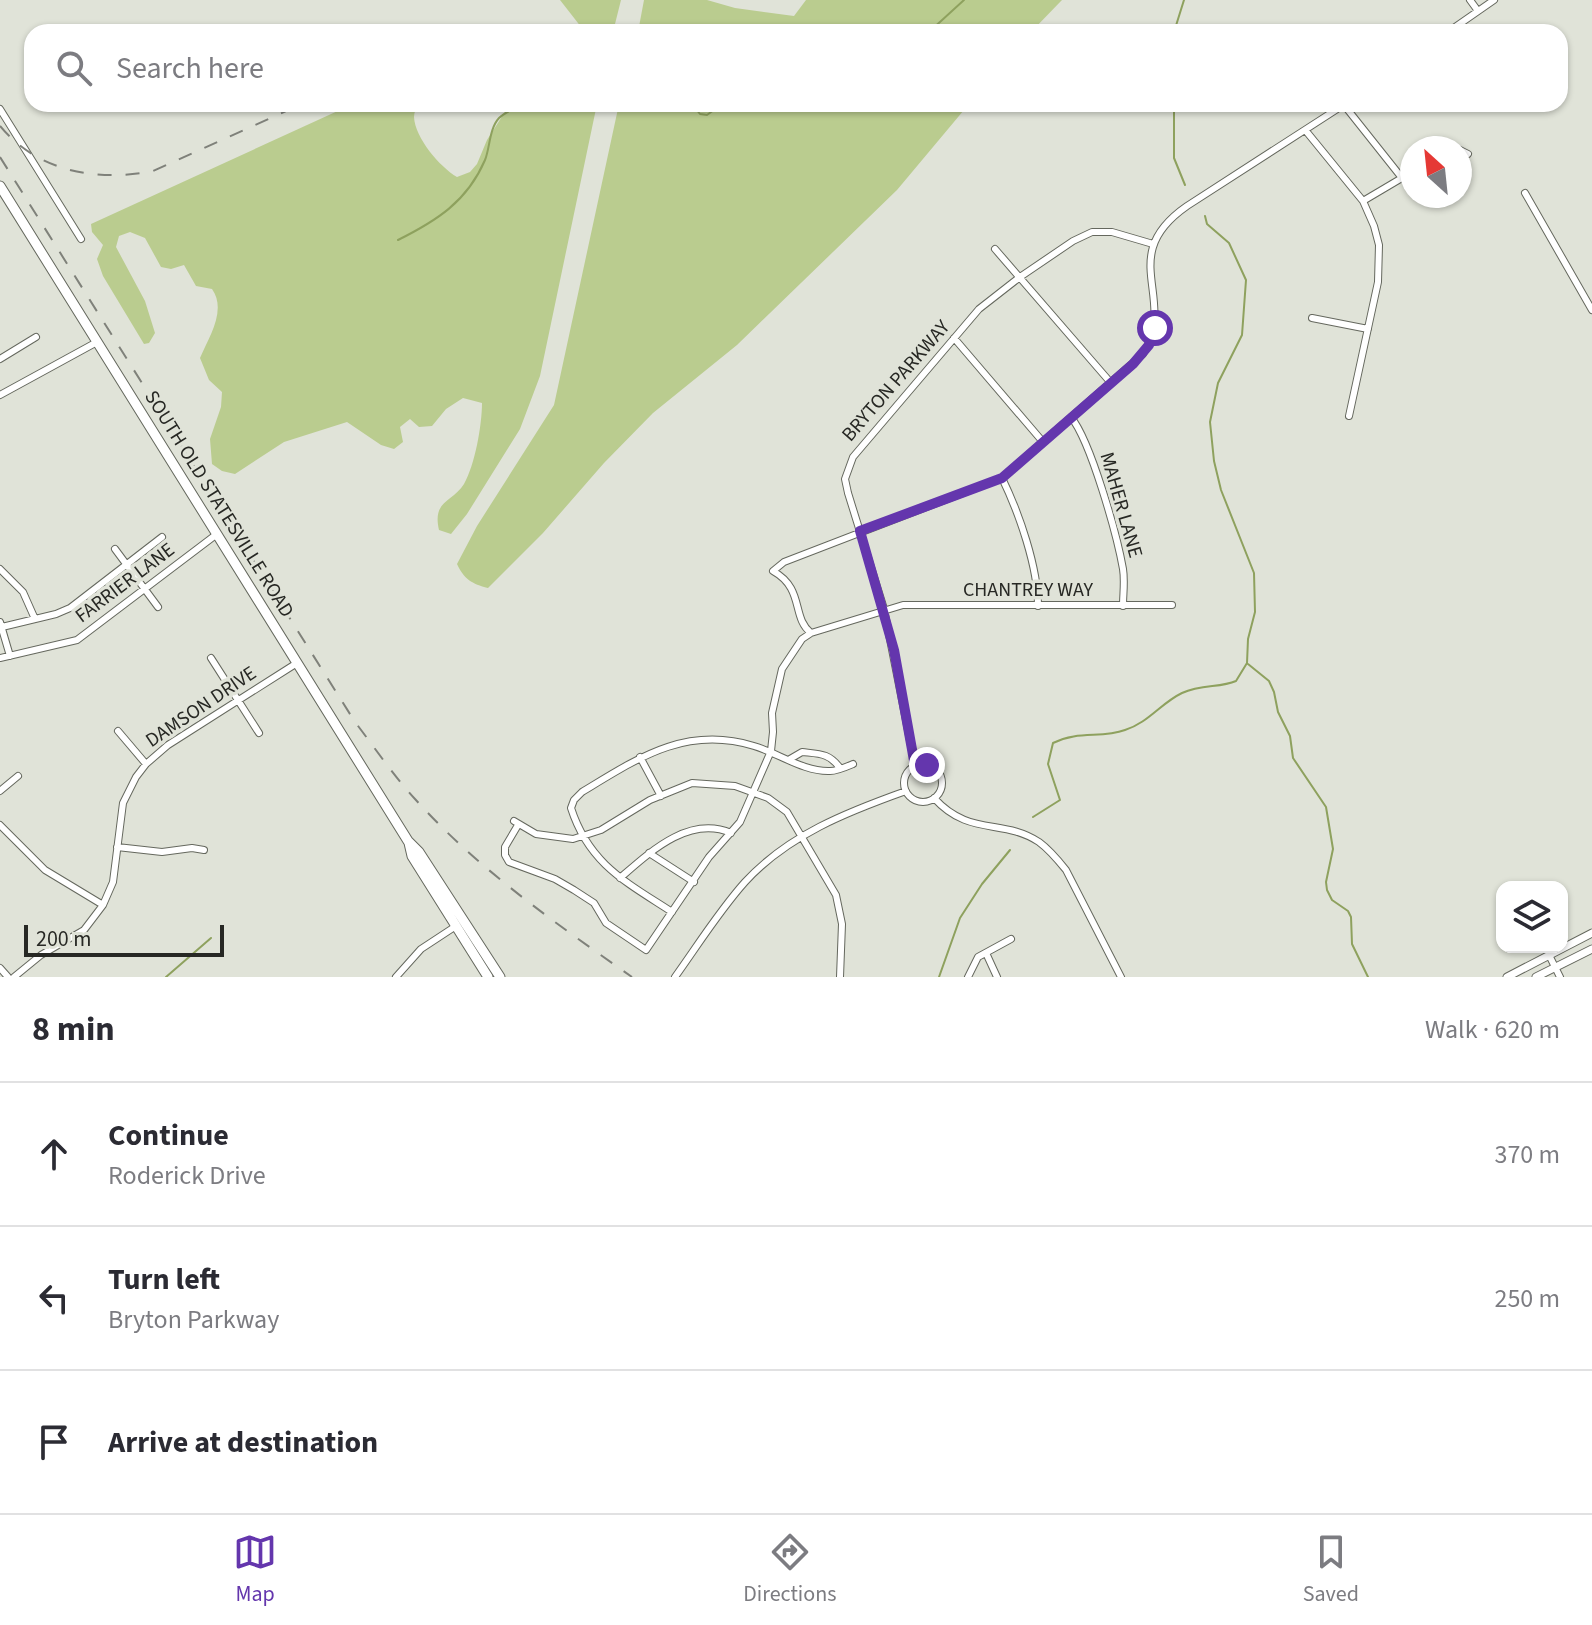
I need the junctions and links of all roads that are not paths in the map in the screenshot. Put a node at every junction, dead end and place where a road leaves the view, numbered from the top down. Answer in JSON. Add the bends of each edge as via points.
{"nodes":[{"id":1,"x":1470,"y":0,"type":"edge"},
{"id":2,"x":1494,"y":0,"type":"edge"},
{"id":3,"x":1478,"y":11,"type":"junction"},
{"id":4,"x":1459,"y":24,"type":"edge"},
{"id":5,"x":0,"y":109,"type":"edge"},
{"id":6,"x":1334,"y":112,"type":"edge"},
{"id":7,"x":1350,"y":112,"type":"edge"},
{"id":8,"x":1306,"y":131,"type":"junction"},
{"id":9,"x":1400,"y":175,"type":"edge"},
{"id":10,"x":1400,"y":179,"type":"edge"},
{"id":11,"x":0,"y":186,"type":"edge"},
{"id":12,"x":1525,"y":193,"type":"dead end"},
{"id":13,"x":1363,"y":201,"type":"junction"},
{"id":14,"x":81,"y":239,"type":"dead end"},
{"id":15,"x":1153,"y":244,"type":"junction"},
{"id":16,"x":995,"y":249,"type":"dead end"},
{"id":17,"x":1019,"y":278,"type":"junction"},
{"id":18,"x":1592,"y":310,"type":"edge"},
{"id":19,"x":1312,"y":318,"type":"dead end"},
{"id":20,"x":1368,"y":329,"type":"junction"},
{"id":21,"x":36,"y":337,"type":"dead end"},
{"id":22,"x":954,"y":338,"type":"junction"},
{"id":23,"x":97,"y":342,"type":"junction"},
{"id":24,"x":0,"y":359,"type":"edge"},
{"id":25,"x":1111,"y":383,"type":"junction"},
{"id":26,"x":0,"y":395,"type":"edge"},
{"id":27,"x":1349,"y":416,"type":"dead end"},
{"id":28,"x":1071,"y":417,"type":"junction"},
{"id":29,"x":1043,"y":442,"type":"junction"},
{"id":30,"x":1002,"y":478,"type":"junction"},
{"id":31,"x":860,"y":531,"type":"junction"},
{"id":32,"x":217,"y":534,"type":"junction"},
{"id":33,"x":162,"y":537,"type":"dead end"},
{"id":34,"x":115,"y":549,"type":"dead end"},
{"id":35,"x":125,"y":565,"type":"junction"},
{"id":36,"x":0,"y":569,"type":"edge"},
{"id":37,"x":143,"y":588,"type":"junction"},
{"id":38,"x":1172,"y":605,"type":"dead end"},
{"id":39,"x":1038,"y":606,"type":"junction"},
{"id":40,"x":1123,"y":606,"type":"junction"},
{"id":41,"x":158,"y":607,"type":"dead end"},
{"id":42,"x":884,"y":609,"type":"junction"},
{"id":43,"x":35,"y":619,"type":"junction"},
{"id":44,"x":1,"y":624,"type":"edge"},
{"id":45,"x":811,"y":633,"type":"junction"},
{"id":46,"x":10,"y":656,"type":"junction"},
{"id":47,"x":0,"y":658,"type":"edge"},
{"id":48,"x":211,"y":658,"type":"dead end"},
{"id":49,"x":297,"y":663,"type":"junction"},
{"id":50,"x":238,"y":700,"type":"junction"},
{"id":51,"x":118,"y":731,"type":"dead end"},
{"id":52,"x":259,"y":733,"type":"dead end"},
{"id":53,"x":771,"y":751,"type":"junction"},
{"id":54,"x":640,"y":757,"type":"junction"},
{"id":55,"x":790,"y":759,"type":"junction"},
{"id":56,"x":146,"y":764,"type":"junction"},
{"id":57,"x":853,"y":764,"type":"dead end"},
{"id":58,"x":915,"y":766,"type":"junction"},
{"id":59,"x":840,"y":768,"type":"junction"},
{"id":60,"x":18,"y":776,"type":"dead end"},
{"id":61,"x":0,"y":791,"type":"edge"},
{"id":62,"x":906,"y":791,"type":"junction"},
{"id":63,"x":753,"y":792,"type":"junction"},
{"id":64,"x":661,"y":796,"type":"junction"},
{"id":65,"x":934,"y":798,"type":"junction"},
{"id":66,"x":0,"y":825,"type":"edge"},
{"id":67,"x":731,"y":833,"type":"junction"},
{"id":68,"x":803,"y":835,"type":"junction"},
{"id":69,"x":586,"y":837,"type":"junction"},
{"id":70,"x":408,"y":841,"type":"junction"},
{"id":71,"x":117,"y":847,"type":"junction"},
{"id":72,"x":204,"y":850,"type":"dead end"},
{"id":73,"x":649,"y":853,"type":"junction"},
{"id":74,"x":620,"y":878,"type":"junction"},
{"id":75,"x":694,"y":882,"type":"junction"},
{"id":76,"x":103,"y":905,"type":"junction"},
{"id":77,"x":672,"y":912,"type":"junction"},
{"id":78,"x":456,"y":926,"type":"junction"},
{"id":79,"x":1592,"y":933,"type":"edge"},
{"id":80,"x":1011,"y":939,"type":"dead end"},
{"id":81,"x":1592,"y":949,"type":"edge"},
{"id":82,"x":986,"y":953,"type":"junction"},
{"id":83,"x":1549,"y":955,"type":"junction"},
{"id":84,"x":1555,"y":967,"type":"junction"},
{"id":85,"x":0,"y":968,"type":"edge"},
{"id":86,"x":676,"y":976,"type":"edge"},
{"id":87,"x":8,"y":977,"type":"edge"},
{"id":88,"x":14,"y":977,"type":"edge"},
{"id":89,"x":396,"y":977,"type":"edge"},
{"id":90,"x":488,"y":977,"type":"edge"},
{"id":91,"x":500,"y":977,"type":"edge"},
{"id":92,"x":840,"y":977,"type":"edge"},
{"id":93,"x":968,"y":977,"type":"edge"},
{"id":94,"x":997,"y":977,"type":"edge"},
{"id":95,"x":1121,"y":977,"type":"edge"},
{"id":96,"x":1507,"y":977,"type":"edge"},
{"id":97,"x":1536,"y":977,"type":"edge"},
{"id":98,"x":1560,"y":977,"type":"edge"}],
"edges":[{"from":1,"to":3,"type":"street"},
{"from":2,"to":3,"type":"street"},
{"from":3,"to":4,"type":"street"},
{"from":5,"to":14,"type":"street"},
{"from":6,"to":8,"type":"street"},
{"from":7,"to":9,"type":"street"},
{"from":8,"to":13,"type":"street"},
{"from":8,"to":15,"type":"street","via":[[1179,211]]},
{"from":10,"to":13,"type":"street"},
{"from":11,"to":23,"type":"main road","name":"SOUTH OLD STATESVILLE ROAD"},
{"from":12,"to":18,"type":"street"},
{"from":13,"to":20,"type":"street","via":[[1380,263]]},
{"from":15,"to":17,"type":"street","name":"BRYTON PARKWAY","via":[[1092,232]]},
{"from":15,"to":25,"type":"street","via":[[1149,260],[1155,328],[1143,354]]},
{"from":16,"to":17,"type":"street"},
{"from":17,"to":22,"type":"street","name":"BRYTON PARKWAY","via":[[979,309]]},
{"from":17,"to":25,"type":"street"},
{"from":19,"to":20,"type":"street"},
{"from":20,"to":27,"type":"street"},
{"from":21,"to":24,"type":"street"},
{"from":22,"to":29,"type":"street"},
{"from":22,"to":31,"type":"street","name":"BRYTON PARKWAY","via":[[853,457],[845,479]]},
{"from":23,"to":26,"type":"street"},
{"from":23,"to":32,"type":"main road","name":"SOUTH OLD STATESVILLE ROAD"},
{"from":25,"to":28,"type":"street"},
{"from":28,"to":29,"type":"street"},
{"from":28,"to":40,"type":"street","name":"MAHER LANE","via":[[1088,448],[1118,548]]},
{"from":29,"to":30,"type":"street"},
{"from":30,"to":31,"type":"street"},
{"from":30,"to":39,"type":"street","via":[[1035,573]]},
{"from":31,"to":42,"type":"street","name":"BRYTON PARKWAY"},
{"from":31,"to":45,"type":"street","via":[[773,571],[791,585]]},
{"from":32,"to":37,"type":"street","name":"FARRIER LANE"},
{"from":32,"to":49,"type":"main road","name":"SOUTH OLD STATESVILLE ROAD"},
{"from":33,"to":35,"type":"street"},
{"from":34,"to":35,"type":"street"},
{"from":35,"to":37,"type":"street"},
{"from":35,"to":43,"type":"street","via":[[70,608]]},
{"from":36,"to":43,"type":"street","via":[[23,592]]},
{"from":37,"to":41,"type":"street"},
{"from":37,"to":46,"type":"street","name":"FARRIER LANE","via":[[77,640]]},
{"from":38,"to":40,"type":"street","name":"CHANTREY WAY"},
{"from":39,"to":40,"type":"street","name":"CHANTREY WAY"},
{"from":39,"to":42,"type":"street","name":"CHANTREY WAY"},
{"from":42,"to":45,"type":"street","name":"CHANTREY WAY"},
{"from":42,"to":58,"type":"street","name":"BRYTON PARKWAY"},
{"from":43,"to":44,"type":"street"},
{"from":44,"to":46,"type":"street"},
{"from":45,"to":53,"type":"street","via":[[782,669],[772,713]]},
{"from":46,"to":47,"type":"street","name":"FARRIER LANE"},
{"from":48,"to":50,"type":"street"},
{"from":49,"to":50,"type":"street","name":"DAMSON DRIVE"},
{"from":49,"to":70,"type":"main road","name":"SOUTH OLD STATESVILLE ROAD"},
{"from":50,"to":52,"type":"street"},
{"from":50,"to":56,"type":"street","name":"DAMSON DRIVE"},
{"from":51,"to":56,"type":"street"},
{"from":53,"to":54,"type":"street","via":[[721,740],[690,741]]},
{"from":53,"to":55,"type":"street"},
{"from":53,"to":63,"type":"street"},
{"from":54,"to":64,"type":"street"},
{"from":54,"to":69,"type":"street","via":[[574,800],[571,808]]},
{"from":55,"to":59,"type":"street","via":[[810,768]]},
{"from":55,"to":59,"type":"street","via":[[802,752],[823,755]]},
{"from":56,"to":71,"type":"street","name":"DAMSON DRIVE","via":[[123,803]]},
{"from":57,"to":59,"type":"street"},
{"from":58,"to":62,"type":"street","via":[[905,778]]},
{"from":58,"to":65,"type":"street","via":[[933,767],[940,776],[941,788]]},
{"from":60,"to":61,"type":"street"},
{"from":62,"to":65,"type":"street","via":[[917,801]]},
{"from":62,"to":68,"type":"street"},
{"from":63,"to":64,"type":"street","via":[[692,783]]},
{"from":63,"to":67,"type":"street"},
{"from":63,"to":68,"type":"street","via":[[787,812]]},
{"from":64,"to":69,"type":"street"},
{"from":65,"to":95,"type":"street","via":[[954,817],[1026,836],[1056,857]]},
{"from":66,"to":76,"type":"street","via":[[45,870]]},
{"from":67,"to":73,"type":"street","via":[[702,827]]},
{"from":67,"to":75,"type":"street"},
{"from":68,"to":86,"type":"street","via":[[747,880]]},
{"from":68,"to":92,"type":"street","via":[[836,895],[842,924]]},
{"from":69,"to":74,"type":"street","via":[[597,858]]},
{"from":69,"to":77,"type":"street","via":[[559,839],[516,823],[505,855],[509,862],[555,879],[594,903],[606,923],[646,950]]},
{"from":70,"to":78,"type":"main road","name":"SOUTH OLD STATESVILLE ROAD"},
{"from":70,"to":91,"type":"main road","name":"SOUTH OLD STATESVILLE ROAD"},
{"from":71,"to":72,"type":"street"},
{"from":71,"to":76,"type":"street","name":"DAMSON DRIVE","via":[[113,882]]},
{"from":73,"to":74,"type":"street"},
{"from":73,"to":75,"type":"street"},
{"from":74,"to":77,"type":"street"},
{"from":75,"to":77,"type":"street"},
{"from":76,"to":88,"type":"street","name":"DAMSON DRIVE","via":[[84,930]]},
{"from":78,"to":89,"type":"street","via":[[421,949]]},
{"from":78,"to":90,"type":"main road","name":"SOUTH OLD STATESVILLE ROAD"},
{"from":79,"to":83,"type":"street"},
{"from":80,"to":82,"type":"street"},
{"from":81,"to":84,"type":"street"},
{"from":82,"to":93,"type":"street"},
{"from":82,"to":94,"type":"street"},
{"from":83,"to":84,"type":"street"},
{"from":83,"to":96,"type":"street"},
{"from":84,"to":97,"type":"street"},
{"from":84,"to":98,"type":"street"},
{"from":85,"to":87,"type":"street"}]}
